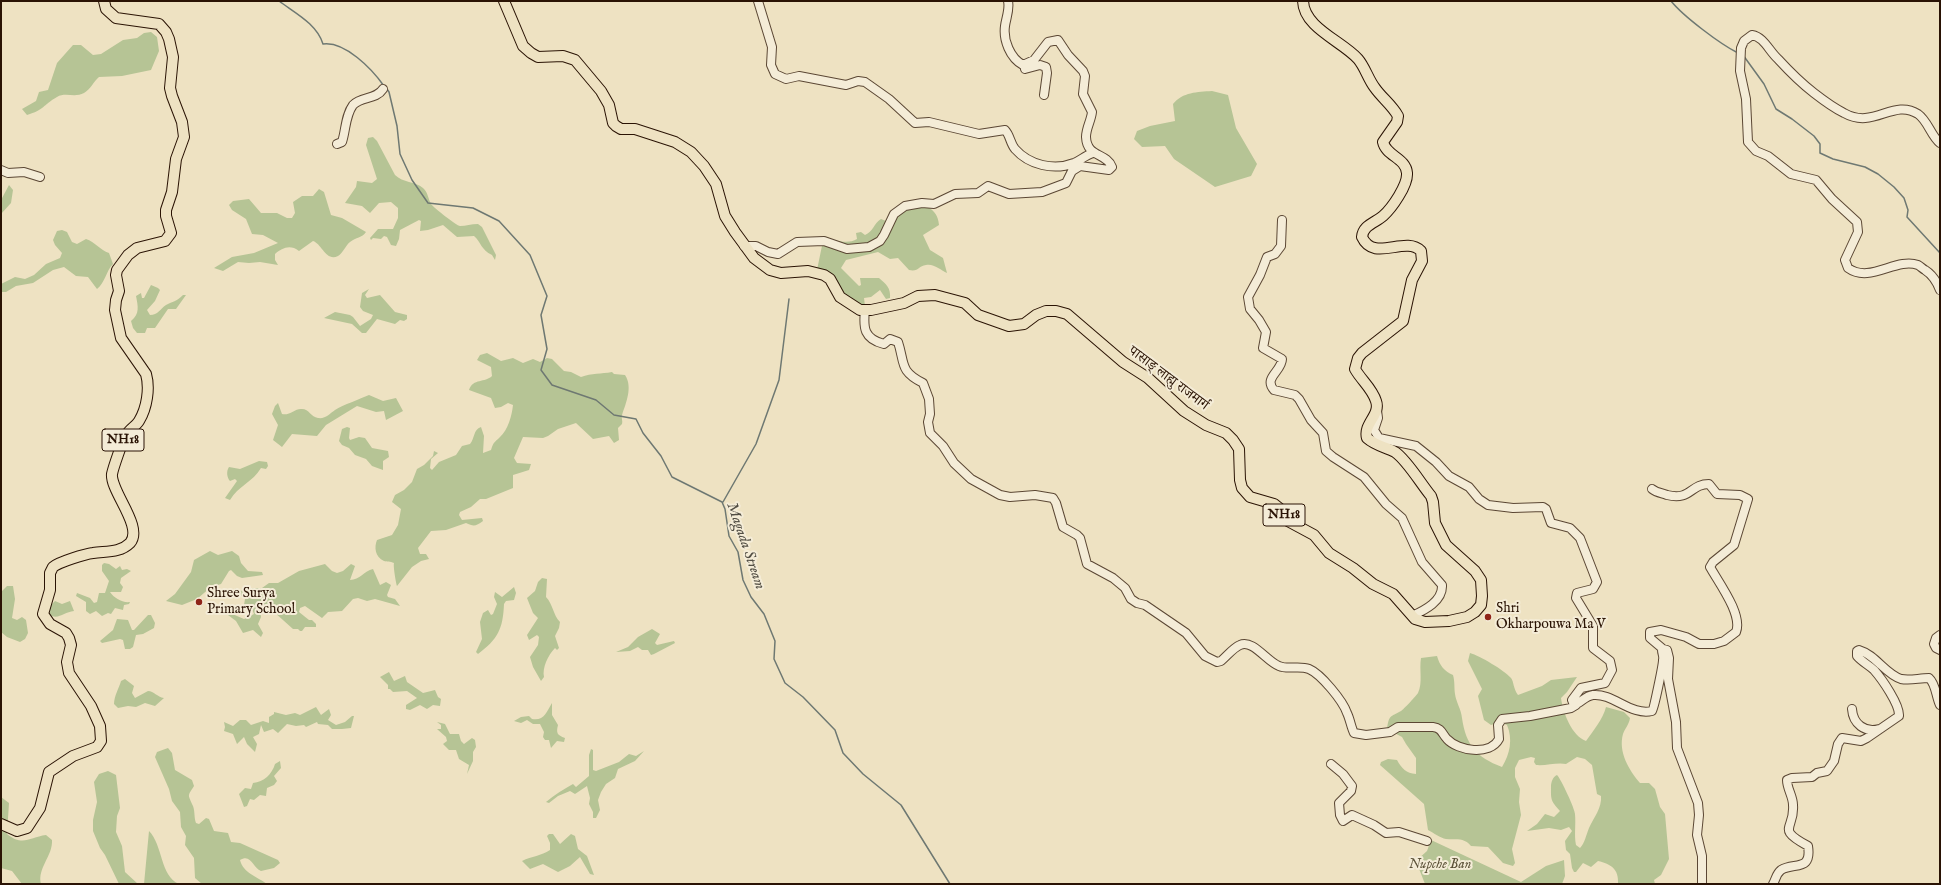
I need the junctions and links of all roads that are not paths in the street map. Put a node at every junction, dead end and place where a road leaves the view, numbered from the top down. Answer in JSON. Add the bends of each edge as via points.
{"nodes":[{"id":1,"x":104,"y":1,"type":"edge"},
{"id":2,"x":504,"y":1,"type":"edge"},
{"id":3,"x":758,"y":1,"type":"edge"},
{"id":4,"x":1008,"y":1,"type":"edge"},
{"id":5,"x":1303,"y":1,"type":"edge"},
{"id":6,"x":1024,"y":69,"type":"dead end"},
{"id":7,"x":384,"y":89,"type":"dead end"},
{"id":8,"x":1044,"y":95,"type":"dead end"},
{"id":9,"x":1940,"y":143,"type":"edge"},
{"id":10,"x":337,"y":144,"type":"dead end"},
{"id":11,"x":1093,"y":153,"type":"junction"},
{"id":12,"x":1,"y":170,"type":"edge"},
{"id":13,"x":40,"y":177,"type":"dead end"},
{"id":14,"x":1282,"y":220,"type":"dead end"},
{"id":15,"x":744,"y":246,"type":"junction"},
{"id":16,"x":1940,"y":290,"type":"edge"},
{"id":17,"x":864,"y":310,"type":"junction"},
{"id":18,"x":1377,"y":409,"type":"junction"},
{"id":19,"x":1652,"y":490,"type":"dead end"},
{"id":20,"x":1412,"y":616,"type":"junction"},
{"id":21,"x":1940,"y":635,"type":"edge"},
{"id":22,"x":1663,"y":649,"type":"junction"},
{"id":23,"x":1940,"y":650,"type":"edge"},
{"id":24,"x":1576,"y":704,"type":"junction"},
{"id":25,"x":1940,"y":705,"type":"edge"},
{"id":26,"x":1852,"y":709,"type":"dead end"},
{"id":27,"x":1880,"y":729,"type":"junction"},
{"id":28,"x":1331,"y":764,"type":"dead end"},
{"id":29,"x":1,"y":824,"type":"edge"},
{"id":30,"x":1427,"y":841,"type":"dead end"},
{"id":31,"x":1702,"y":884,"type":"edge"},
{"id":32,"x":1773,"y":884,"type":"edge"}],
"edges":[{"from":1,"to":29,"type":"main road","number":"NH18","via":[[106,9],[116,18],[159,24],[166,32],[173,57],[170,88],[182,122],[184,137],[176,159],[172,192],[166,210],[171,233],[169,238],[137,248],[128,255],[116,275],[118,291],[115,310],[118,332],[148,380],[147,397],[140,421],[126,434],[112,475],[134,535],[132,541],[119,550],[91,553],[53,566],[50,590],[43,610],[46,620],[70,638],[67,662],[69,673],[91,706],[100,726],[101,741],[97,747],[73,756],[49,772],[40,808],[27,828],[17,831]]},
{"from":2,"to":15,"type":"main road","via":[[523,46],[538,57],[563,56],[575,60],[601,91],[616,126],[622,129],[635,129],[675,142],[691,152],[716,184],[725,216]]},
{"from":3,"to":11,"type":"street","via":[[772,47],[771,65],[775,74],[781,78],[799,76],[846,85],[865,82],[889,99],[915,123],[929,122],[979,134],[1005,130],[1014,148],[1033,162],[1048,167],[1072,164]]},
{"from":4,"to":11,"type":"street","via":[[1005,36],[1009,51],[1019,63],[1022,65],[1034,60],[1048,42],[1058,40],[1068,55],[1081,67],[1085,76],[1083,94],[1092,112],[1086,129],[1086,138]]},
{"from":5,"to":18,"type":"main road","via":[[1306,15],[1327,35],[1358,58],[1374,87],[1398,116],[1397,122],[1383,142],[1384,147],[1404,165],[1407,178],[1388,211],[1366,228],[1362,238],[1378,249],[1411,245],[1421,251],[1422,258],[1412,280],[1402,321],[1362,353],[1356,364],[1355,369],[1368,385],[1377,402]]},
{"from":6,"to":8,"type":"street","via":[[1040,65],[1046,67]]},
{"from":7,"to":10,"type":"street","via":[[376,96],[354,104],[348,114],[342,142]]},
{"from":9,"to":16,"type":"street","via":[[1918,114],[1908,110],[1899,109],[1865,120],[1845,114],[1815,94],[1777,59],[1762,40],[1752,35],[1747,37],[1741,54],[1741,82],[1746,103],[1748,142],[1756,151],[1768,156],[1791,174],[1816,180],[1857,222],[1858,232],[1845,260],[1848,268],[1861,273],[1907,263],[1918,265],[1935,279]]},
{"from":11,"to":15,"type":"street","via":[[1108,160],[1112,167],[1110,170],[1080,166],[1072,171],[1066,183],[1049,191],[1014,194],[988,186],[978,193],[955,194],[934,204],[905,206],[894,214],[880,241],[869,247],[847,249],[819,240],[797,242],[778,254],[756,246]]},
{"from":12,"to":13,"type":"street","via":[[8,173],[24,172]]},
{"from":14,"to":20,"type":"street","via":[[1282,246],[1275,254],[1267,257],[1248,297],[1250,309],[1266,332],[1263,348],[1282,359],[1280,367],[1271,378],[1271,386],[1274,390],[1295,395],[1299,399],[1311,420],[1323,433],[1324,447],[1328,454],[1364,477],[1386,504],[1402,518],[1422,562],[1442,584],[1442,592],[1435,601]]},
{"from":15,"to":17,"type":"main road","via":[[754,258],[776,273],[808,271],[824,275],[830,279],[840,297],[856,308]]},
{"from":17,"to":20,"type":"main road","name":"पासाङ् लाह्मु राजमार्ग","number":"NH18","via":[[904,303],[918,296],[935,295],[965,303],[978,315],[1008,326],[1024,324],[1046,311],[1067,314],[1123,362],[1148,378],[1184,411],[1206,425],[1226,433],[1233,440],[1238,449],[1240,480],[1250,497],[1274,504],[1288,521],[1314,535],[1329,553],[1392,594]]},
{"from":17,"to":24,"type":"street","via":[[864,327],[867,335],[884,344],[890,339],[898,342],[903,365],[909,375],[923,382],[929,399],[930,433],[961,470],[1000,496],[1053,498],[1062,527],[1080,538],[1087,564],[1113,578],[1137,603],[1145,605],[1186,633],[1211,660],[1221,661],[1238,646],[1251,646],[1279,667],[1310,670],[1332,688],[1347,712],[1354,733],[1366,735],[1390,732],[1398,727],[1434,727],[1451,742],[1469,750],[1486,748],[1498,742],[1498,725],[1502,719],[1571,708]]},
{"from":18,"to":20,"type":"main road","name":"पासाङ् लाह्मु राजमार्ग","number":"NH18","via":[[1366,430],[1367,438],[1395,452],[1406,464],[1431,496],[1435,523],[1446,545],[1475,571],[1481,580],[1481,605],[1468,616],[1430,622],[1420,622]]},
{"from":18,"to":24,"type":"street","via":[[1378,418],[1374,430],[1379,438],[1416,446],[1449,476],[1469,487],[1488,505],[1513,508],[1543,507],[1552,523],[1570,528],[1580,538],[1598,582],[1593,589],[1577,593],[1576,598],[1593,626],[1593,648],[1610,661],[1612,670],[1605,683],[1581,688],[1572,700],[1572,703]]},
{"from":19,"to":22,"type":"street","via":[[1676,497],[1685,495],[1700,484],[1709,484],[1717,494],[1740,495],[1748,499],[1734,545],[1713,562],[1710,568],[1734,608],[1738,622],[1736,632],[1724,641],[1699,644],[1686,637],[1661,630],[1650,632],[1650,638]]},
{"from":21,"to":23,"type":"street","via":[[1934,644]]},
{"from":22,"to":24,"type":"street","via":[[1663,662],[1652,711],[1641,712],[1597,695],[1585,697]]},
{"from":22,"to":31,"type":"street","via":[[1669,654],[1668,679],[1674,706],[1677,748],[1698,803]]},
{"from":25,"to":27,"type":"street","via":[[1929,678],[1898,678],[1859,650],[1857,656],[1875,670],[1898,706],[1898,718]]},
{"from":26,"to":27,"type":"street","via":[[1853,718],[1860,726],[1870,730]]},
{"from":27,"to":32,"type":"street","via":[[1872,736],[1861,740],[1842,738],[1834,761],[1827,771],[1812,777],[1787,780],[1794,810],[1789,832],[1808,846],[1809,855],[1806,862],[1801,865],[1780,871]]},
{"from":28,"to":30,"type":"street","via":[[1352,786],[1351,791],[1339,803],[1343,821],[1352,815],[1374,824],[1386,833],[1399,832]]}]}
